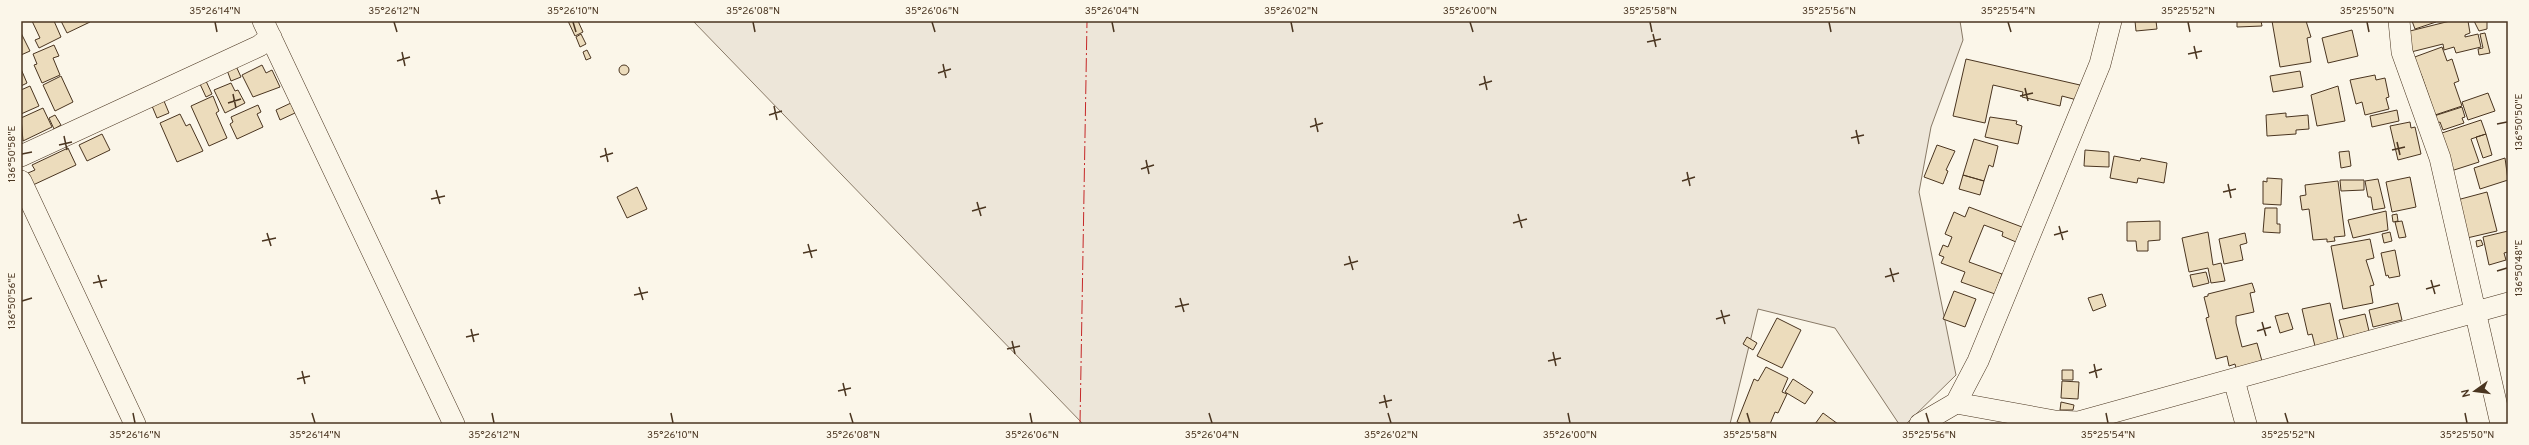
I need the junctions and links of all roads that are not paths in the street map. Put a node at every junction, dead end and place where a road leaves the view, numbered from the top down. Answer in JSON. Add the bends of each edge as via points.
{"nodes":[{"id":1,"x":2111,"y":21,"type":"edge"},
{"id":2,"x":2399,"y":21,"type":"edge"},
{"id":3,"x":267,"y":29,"type":"edge"},
{"id":4,"x":21,"y":156,"type":"edge"},
{"id":5,"x":21,"y":181,"type":"edge"},
{"id":6,"x":2508,"y":303,"type":"edge"},
{"id":7,"x":2476,"y":314,"type":"junction"},
{"id":8,"x":2234,"y":380,"type":"junction"},
{"id":9,"x":1956,"y":403,"type":"junction"},
{"id":10,"x":135,"y":424,"type":"edge"},
{"id":11,"x":454,"y":424,"type":"edge"},
{"id":12,"x":1920,"y":424,"type":"edge"},
{"id":13,"x":2246,"y":424,"type":"edge"},
{"id":14,"x":2501,"y":424,"type":"edge"}],
"edges":[{"from":1,"to":9,"type":"street","via":[[2100,64],[2073,131],[1978,361]]},
{"from":2,"to":7,"type":"street","via":[[2402,52],[2440,158]]},
{"from":3,"to":4,"type":"street","via":[[259,46]]},
{"from":3,"to":11,"type":"street"},
{"from":5,"to":10,"type":"street"},
{"from":6,"to":7,"type":"street"},
{"from":7,"to":8,"type":"street"},
{"from":7,"to":14,"type":"street"},
{"from":8,"to":9,"type":"street","via":[[2078,422],[2055,421]]},
{"from":8,"to":13,"type":"street"},
{"from":9,"to":12,"type":"street"}]}
